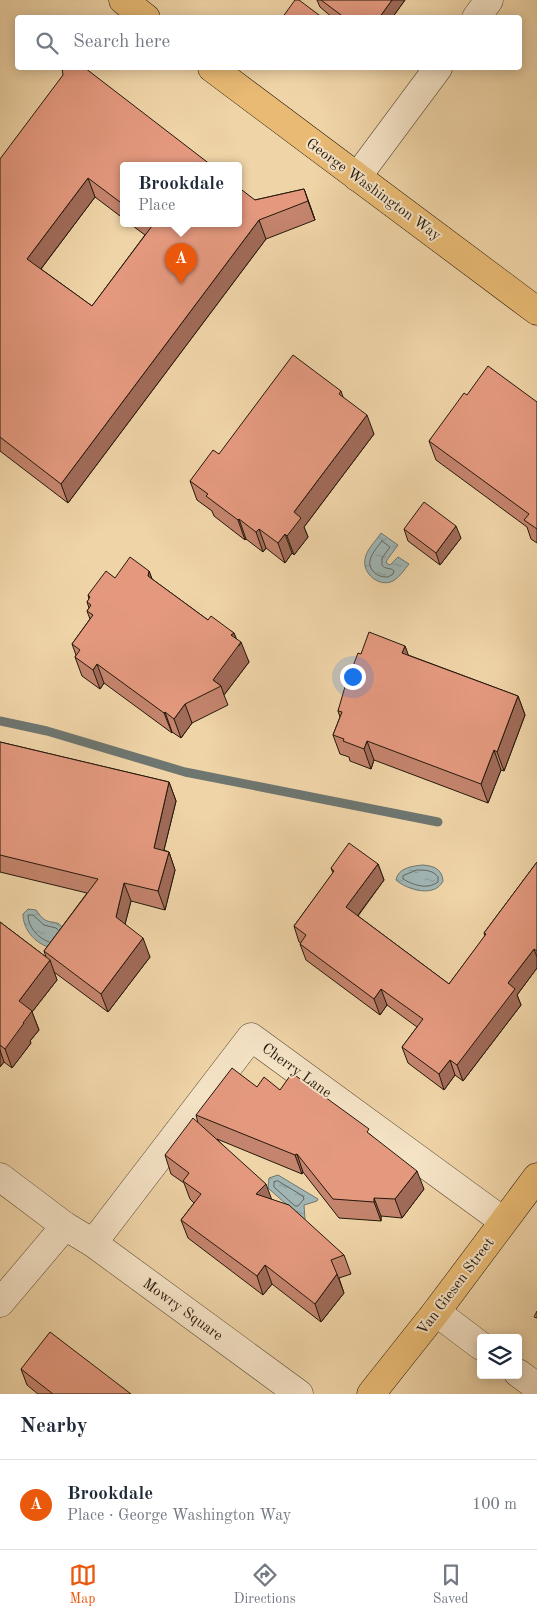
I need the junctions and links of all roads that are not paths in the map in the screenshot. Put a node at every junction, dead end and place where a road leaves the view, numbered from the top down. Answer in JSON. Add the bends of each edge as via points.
{"nodes":[{"id":1,"x":123,"y":0,"type":"edge"},
{"id":2,"x":489,"y":0,"type":"edge"},
{"id":3,"x":142,"y":15,"type":"edge"},
{"id":4,"x":478,"y":15,"type":"edge"},
{"id":5,"x":215,"y":70,"type":"edge"},
{"id":6,"x":437,"y":70,"type":"edge"},
{"id":7,"x":357,"y":177,"type":"junction"},
{"id":8,"x":537,"y":310,"type":"edge"},
{"id":9,"x":0,"y":1177,"type":"edge"},
{"id":10,"x":537,"y":1177,"type":"edge"},
{"id":11,"x":503,"y":1221,"type":"junction"},
{"id":12,"x":65,"y":1226,"type":"junction"},
{"id":13,"x":93,"y":1243,"type":"junction"},
{"id":14,"x":0,"y":1303,"type":"edge"},
{"id":15,"x":436,"y":1312,"type":"junction"},
{"id":16,"x":477,"y":1343,"type":"edge"},
{"id":17,"x":522,"y":1376,"type":"edge"},
{"id":18,"x":537,"y":1387,"type":"edge"},
{"id":19,"x":299,"y":1394,"type":"edge"},
{"id":20,"x":371,"y":1394,"type":"edge"}],
"edges":[{"from":1,"to":3,"type":"main road"},
{"from":2,"to":4,"type":"street"},
{"from":5,"to":7,"type":"main road","name":"George Washington Way"},
{"from":6,"to":7,"type":"street"},
{"from":7,"to":8,"type":"main road","name":"George Washington Way"},
{"from":9,"to":12,"type":"street","name":"Mowry Square"},
{"from":10,"to":11,"type":"main road","name":"Van Giesen Street"},
{"from":11,"to":13,"type":"street","name":"Cherry Lane","via":[[251,1037]]},
{"from":11,"to":15,"type":"main road","name":"Van Giesen Street"},
{"from":12,"to":13,"type":"street","name":"Mowry Square"},
{"from":12,"to":14,"type":"street"},
{"from":13,"to":19,"type":"street","name":"Mowry Square"},
{"from":15,"to":16,"type":"street"},
{"from":15,"to":20,"type":"main road","name":"Van Giesen Street"},
{"from":17,"to":18,"type":"street"}]}
